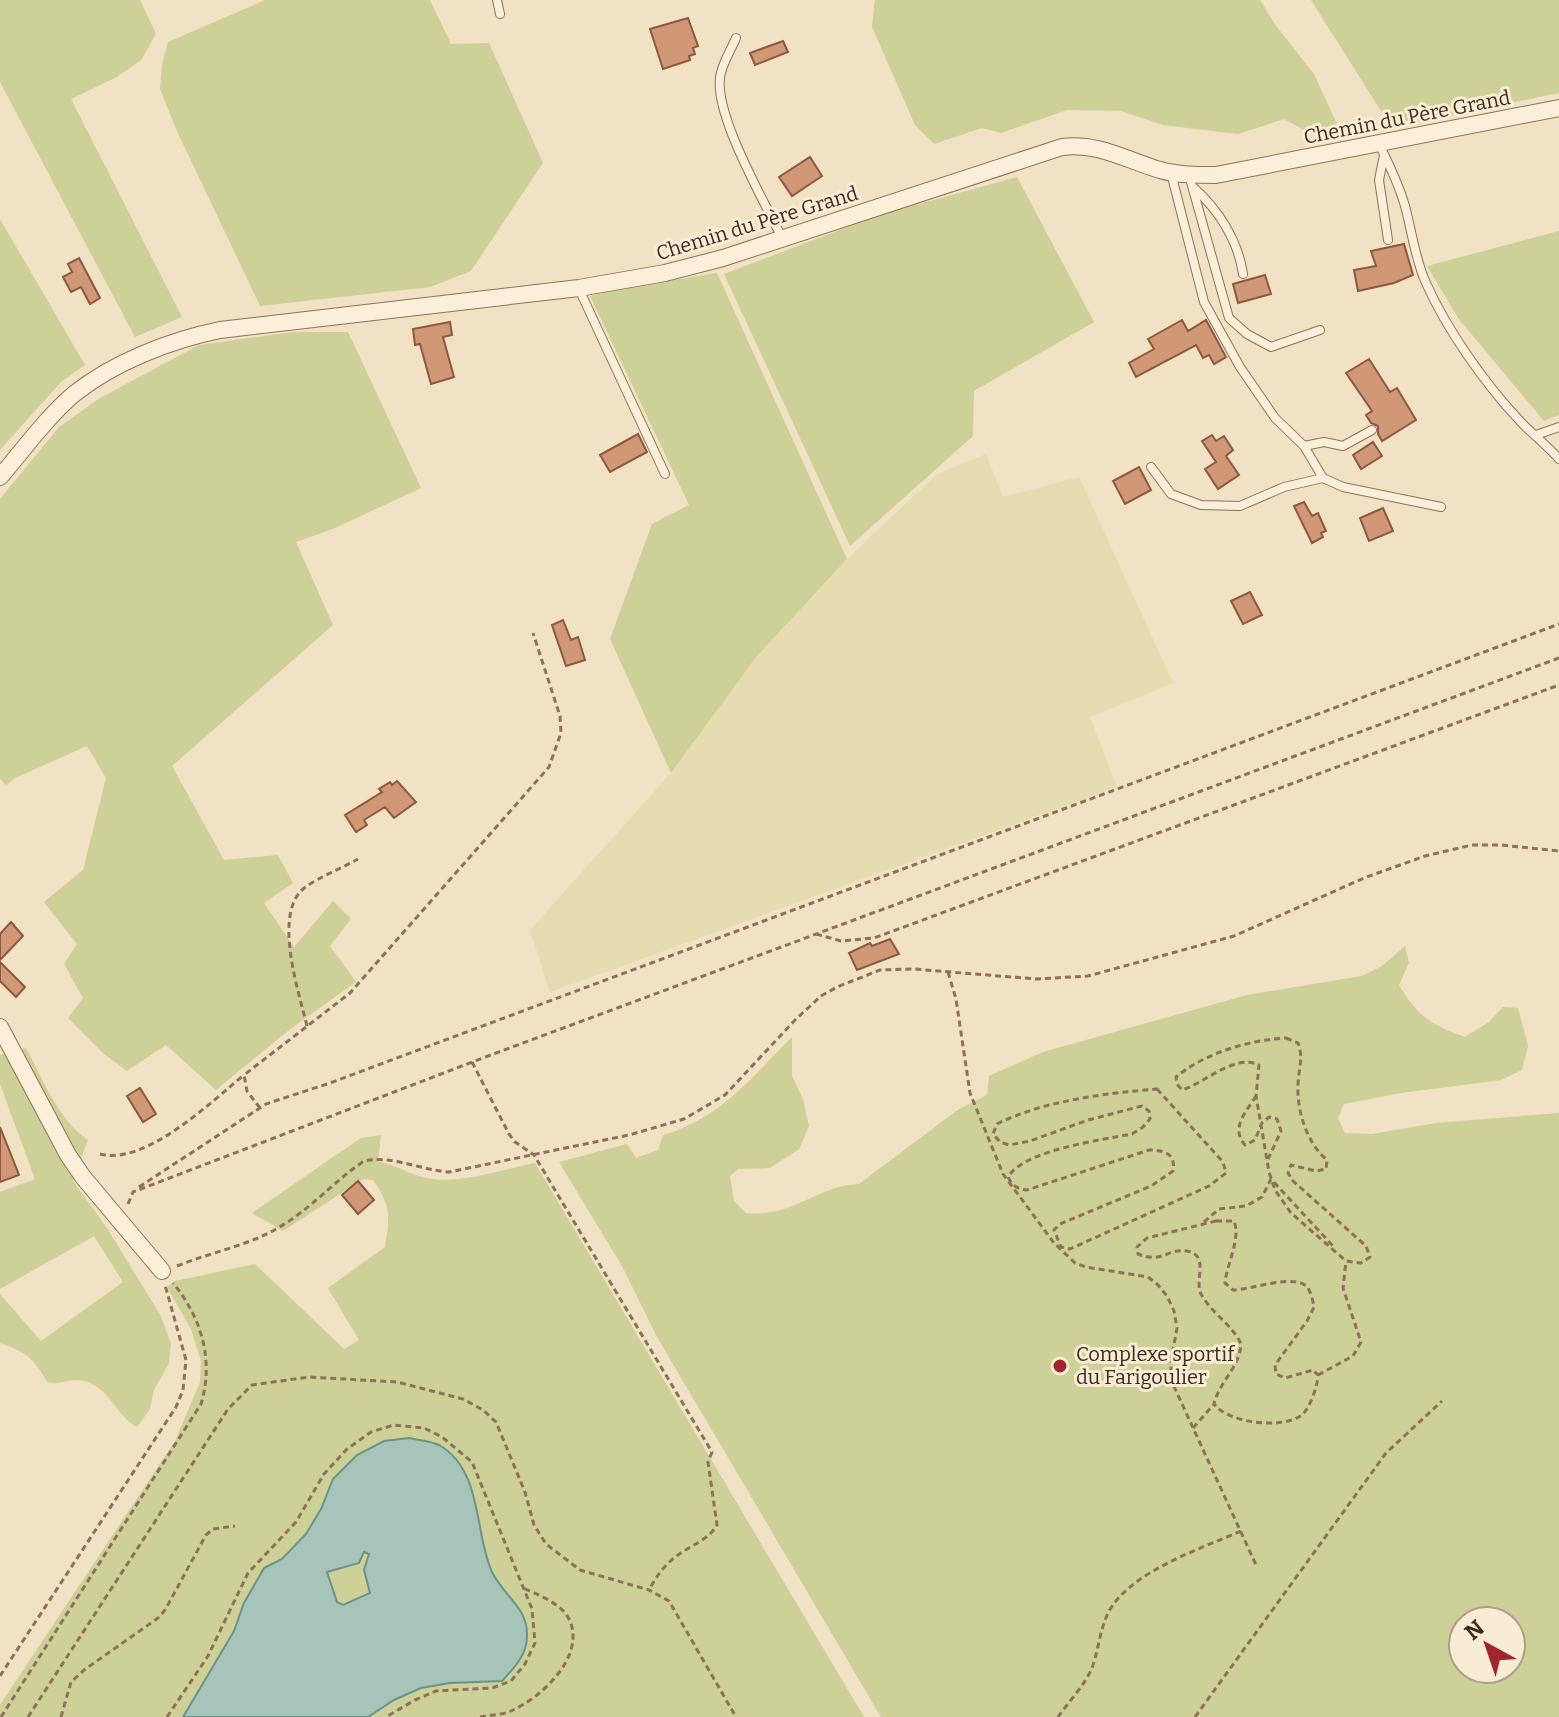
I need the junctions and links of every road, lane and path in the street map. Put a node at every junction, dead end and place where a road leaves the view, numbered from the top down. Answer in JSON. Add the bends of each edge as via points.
{"nodes":[{"id":1,"x":497,"y":0,"type":"edge"},
{"id":2,"x":500,"y":14,"type":"dead end"},
{"id":3,"x":736,"y":38,"type":"dead end"},
{"id":4,"x":1559,"y":108,"type":"edge"},
{"id":5,"x":1382,"y":149,"type":"junction"},
{"id":6,"x":1171,"y":172,"type":"junction"},
{"id":7,"x":1190,"y":181,"type":"junction"},
{"id":8,"x":782,"y":239,"type":"junction"},
{"id":9,"x":1388,"y":240,"type":"dead end"},
{"id":10,"x":1243,"y":274,"type":"dead end"},
{"id":11,"x":579,"y":288,"type":"junction"},
{"id":12,"x":1320,"y":330,"type":"dead end"},
{"id":13,"x":1559,"y":427,"type":"edge"},
{"id":14,"x":1372,"y":430,"type":"dead end"},
{"id":15,"x":1536,"y":435,"type":"junction"},
{"id":16,"x":1304,"y":446,"type":"junction"},
{"id":17,"x":1559,"y":459,"type":"edge"},
{"id":18,"x":1151,"y":467,"type":"dead end"},
{"id":19,"x":665,"y":474,"type":"dead end"},
{"id":20,"x":0,"y":477,"type":"edge"},
{"id":21,"x":1323,"y":478,"type":"junction"},
{"id":22,"x":1441,"y":507,"type":"dead end"},
{"id":23,"x":1559,"y":624,"type":"edge"},
{"id":24,"x":533,"y":633,"type":"dead end"},
{"id":25,"x":1559,"y":658,"type":"edge"},
{"id":26,"x":1559,"y":685,"type":"edge"},
{"id":27,"x":1559,"y":851,"type":"edge"},
{"id":28,"x":358,"y":859,"type":"dead end"},
{"id":29,"x":816,"y":934,"type":"junction"},
{"id":30,"x":948,"y":972,"type":"junction"},
{"id":31,"x":307,"y":1026,"type":"junction"},
{"id":32,"x":0,"y":1027,"type":"edge"},
{"id":33,"x":472,"y":1062,"type":"junction"},
{"id":34,"x":244,"y":1075,"type":"junction"},
{"id":35,"x":1157,"y":1089,"type":"joint"},
{"id":36,"x":1256,"y":1096,"type":"junction"},
{"id":37,"x":260,"y":1108,"type":"junction"},
{"id":38,"x":1262,"y":1123,"type":"junction"},
{"id":39,"x":100,"y":1154,"type":"dead end"},
{"id":40,"x":534,"y":1155,"type":"junction"},
{"id":41,"x":1267,"y":1161,"type":"junction"},
{"id":42,"x":1271,"y":1179,"type":"junction"},
{"id":43,"x":133,"y":1192,"type":"junction"},
{"id":44,"x":126,"y":1225,"type":"junction"},
{"id":45,"x":1202,"y":1225,"type":"junction"},
{"id":46,"x":1346,"y":1261,"type":"junction"},
{"id":47,"x":162,"y":1271,"type":"junction"},
{"id":48,"x":1318,"y":1375,"type":"junction"},
{"id":49,"x":1442,"y":1401,"type":"dead end"},
{"id":50,"x":1214,"y":1404,"type":"junction"},
{"id":51,"x":1193,"y":1428,"type":"junction"},
{"id":52,"x":235,"y":1526,"type":"dead end"},
{"id":53,"x":1241,"y":1531,"type":"junction"},
{"id":54,"x":1257,"y":1567,"type":"dead end"},
{"id":55,"x":521,"y":1587,"type":"junction"},
{"id":56,"x":649,"y":1590,"type":"junction"},
{"id":57,"x":0,"y":1676,"type":"edge"},
{"id":58,"x":1,"y":1717,"type":"edge"},
{"id":59,"x":28,"y":1717,"type":"edge"},
{"id":60,"x":61,"y":1717,"type":"edge"},
{"id":61,"x":167,"y":1717,"type":"edge"},
{"id":62,"x":386,"y":1717,"type":"edge"},
{"id":63,"x":480,"y":1717,"type":"edge"},
{"id":64,"x":736,"y":1717,"type":"edge"},
{"id":65,"x":1058,"y":1717,"type":"edge"},
{"id":66,"x":1195,"y":1717,"type":"edge"}],
"edges":[{"from":1,"to":2,"type":"lane"},
{"from":3,"to":8,"type":"lane","via":[[720,76],[721,100]]},
{"from":4,"to":5,"type":"street","name":"Chemin du Père Grand"},
{"from":5,"to":7,"type":"street","name":"Chemin du Père Grand"},
{"from":5,"to":9,"type":"lane","via":[[1379,180]]},
{"from":5,"to":15,"type":"lane","via":[[1433,295],[1485,377]]},
{"from":6,"to":7,"type":"street","name":"Chemin du Père Grand"},
{"from":6,"to":8,"type":"street","name":"Chemin du Père Grand","via":[[1097,148],[1062,147]]},
{"from":6,"to":16,"type":"lane","via":[[1204,302],[1275,418]]},
{"from":7,"to":10,"type":"lane","via":[[1225,225]]},
{"from":7,"to":12,"type":"lane","via":[[1229,318],[1271,347]]},
{"from":8,"to":11,"type":"street","name":"Chemin du Père Grand","via":[[665,273]]},
{"from":11,"to":19,"type":"lane"},
{"from":11,"to":20,"type":"street","name":"Chemin du Père Grand","via":[[192,336],[112,370],[75,394]]},
{"from":13,"to":15,"type":"lane"},
{"from":14,"to":16,"type":"lane","via":[[1343,446]]},
{"from":15,"to":17,"type":"lane"},
{"from":16,"to":21,"type":"lane"},
{"from":18,"to":21,"type":"lane","via":[[1171,494],[1201,505],[1240,506]]},
{"from":21,"to":22,"type":"lane"},
{"from":23,"to":37,"type":"path"},
{"from":24,"to":31,"type":"path","via":[[560,716],[561,733],[549,767],[350,993]]},
{"from":25,"to":29,"type":"path"},
{"from":26,"to":29,"type":"path","via":[[874,938],[841,941]]},
{"from":27,"to":30,"type":"path","via":[[1472,845],[1425,856],[1234,936],[1088,976],[1036,979]]},
{"from":28,"to":31,"type":"path","via":[[304,889],[290,912],[292,965]]},
{"from":29,"to":33,"type":"path"},
{"from":30,"to":40,"type":"path","via":[[880,970],[837,987],[796,1019],[707,1108],[629,1135]]},
{"from":30,"to":51,"type":"path","via":[[970,1093],[1003,1174],[1075,1263],[1148,1277],[1167,1296],[1177,1328],[1171,1380]]},
{"from":31,"to":34,"type":"path"},
{"from":32,"to":44,"type":"street","via":[[68,1155]]},
{"from":33,"to":40,"type":"path","via":[[509,1134]]},
{"from":33,"to":43,"type":"path"},
{"from":34,"to":37,"type":"path","via":[[247,1091]]},
{"from":34,"to":39,"type":"path","via":[[163,1138],[138,1149]]},
{"from":35,"to":35,"type":"path","via":[[1223,1162],[1226,1173],[1209,1186],[1084,1243],[1061,1247],[1054,1230],[1060,1224],[1151,1186],[1173,1171],[1171,1155],[1149,1150],[1027,1190],[1011,1183],[1013,1168],[1041,1155],[1132,1134],[1150,1119],[1149,1111],[1142,1106],[1009,1145],[993,1134],[997,1124],[1069,1102]]},
{"from":36,"to":38,"type":"path"},
{"from":36,"to":38,"type":"path","via":[[1238,1127],[1245,1145],[1255,1140]]},
{"from":36,"to":46,"type":"path","via":[[1259,1065],[1253,1062],[1182,1090],[1176,1077],[1212,1055],[1267,1039],[1298,1043],[1303,1119],[1316,1150],[1327,1160],[1326,1169],[1291,1165],[1288,1173],[1366,1246],[1370,1257],[1361,1263]]},
{"from":37,"to":43,"type":"path"},
{"from":38,"to":41,"type":"path"},
{"from":38,"to":41,"type":"path","via":[[1269,1117],[1281,1124]]},
{"from":40,"to":47,"type":"path","via":[[449,1172],[377,1158],[364,1161],[285,1224],[231,1250]]},
{"from":40,"to":56,"type":"path","via":[[712,1452],[708,1462],[717,1525],[661,1569]]},
{"from":41,"to":42,"type":"path"},
{"from":42,"to":45,"type":"path","via":[[1262,1197],[1246,1206],[1219,1209]]},
{"from":42,"to":46,"type":"path"},
{"from":42,"to":46,"type":"path","via":[[1291,1213]]},
{"from":43,"to":44,"type":"path"},
{"from":44,"to":47,"type":"street"},
{"from":45,"to":48,"type":"path","via":[[1234,1221],[1238,1230],[1225,1283],[1233,1290],[1289,1280],[1302,1282],[1309,1290],[1314,1307],[1275,1365],[1276,1374],[1285,1378],[1313,1370]]},
{"from":45,"to":50,"type":"path","via":[[1147,1238],[1137,1247],[1138,1254],[1152,1260],[1182,1251],[1198,1258],[1201,1295],[1241,1344]]},
{"from":46,"to":48,"type":"path","via":[[1343,1288],[1361,1342],[1353,1356]]},
{"from":47,"to":57,"type":"path","via":[[186,1360],[183,1390]]},
{"from":47,"to":58,"type":"path","via":[[194,1316],[207,1351],[201,1404]]},
{"from":48,"to":50,"type":"path","via":[[1304,1413],[1291,1421],[1231,1417]]},
{"from":49,"to":66,"type":"path","via":[[1386,1453]]},
{"from":50,"to":51,"type":"path"},
{"from":51,"to":53,"type":"path"},
{"from":52,"to":60,"type":"path","via":[[206,1535],[158,1618],[71,1682]]},
{"from":53,"to":54,"type":"path"},
{"from":53,"to":65,"type":"path","via":[[1166,1564],[1126,1592],[1110,1609],[1093,1667]]},
{"from":55,"to":61,"type":"path","via":[[472,1462],[424,1428],[394,1425],[371,1432],[324,1474],[296,1522],[248,1573],[208,1656]]},
{"from":55,"to":62,"type":"path","via":[[532,1609],[535,1643],[511,1681],[492,1688],[436,1691]]},
{"from":55,"to":63,"type":"path","via":[[569,1617],[570,1648],[564,1667],[548,1687],[509,1712]]},
{"from":56,"to":59,"type":"path","via":[[580,1570],[546,1544],[496,1422],[463,1399],[397,1382],[309,1377],[252,1385],[228,1409]]},
{"from":56,"to":64,"type":"path","via":[[669,1601]]}]}
